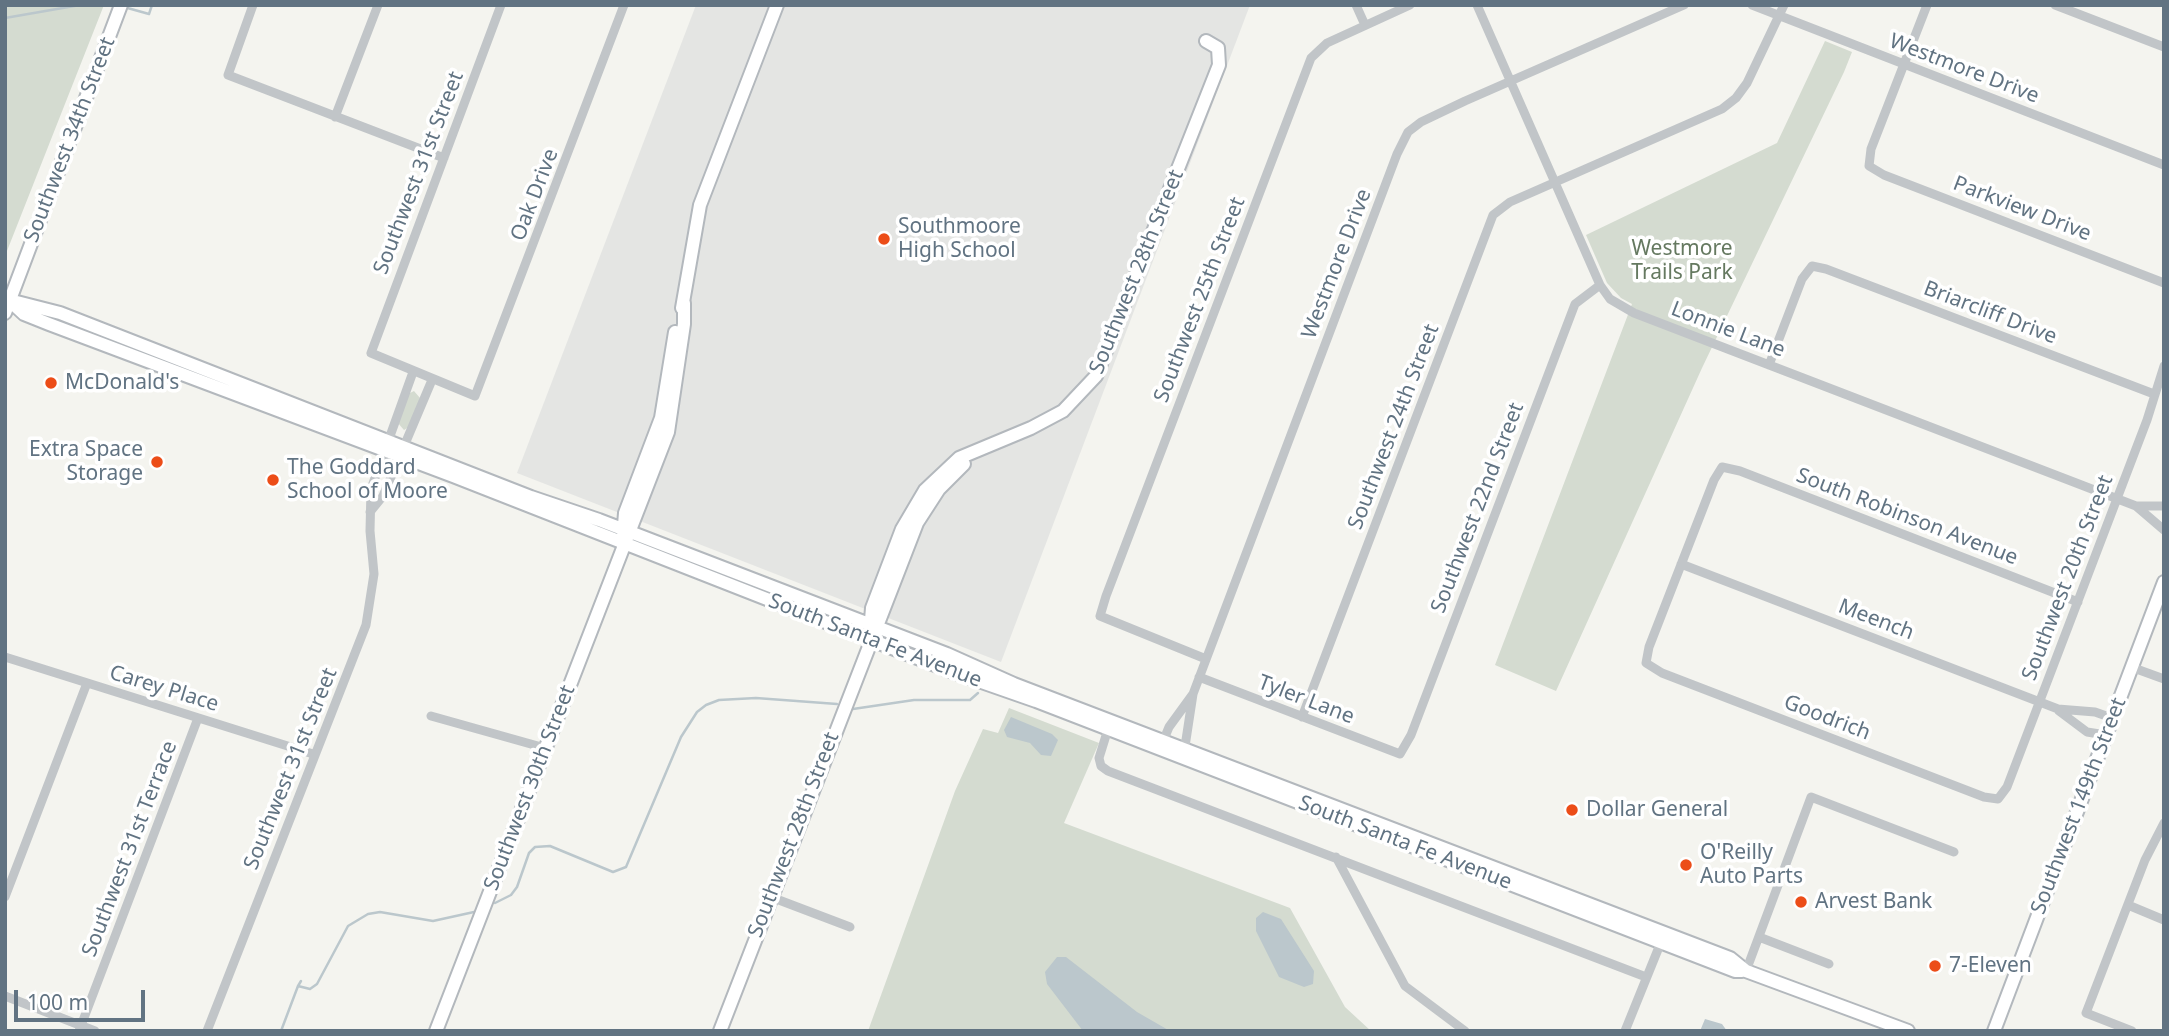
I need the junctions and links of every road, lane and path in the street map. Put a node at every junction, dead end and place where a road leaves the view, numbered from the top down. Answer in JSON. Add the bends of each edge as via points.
{"nodes":[{"id":1,"x":253,"y":5,"type":"edge"},
{"id":2,"x":377,"y":5,"type":"edge"},
{"id":3,"x":502,"y":5,"type":"edge"},
{"id":4,"x":624,"y":5,"type":"edge"},
{"id":5,"x":777,"y":5,"type":"edge"},
{"id":6,"x":1356,"y":5,"type":"edge"},
{"id":7,"x":1410,"y":5,"type":"edge"},
{"id":8,"x":1477,"y":5,"type":"edge"},
{"id":9,"x":1684,"y":5,"type":"edge"},
{"id":10,"x":1752,"y":5,"type":"edge"},
{"id":11,"x":1784,"y":5,"type":"edge"},
{"id":12,"x":1927,"y":5,"type":"edge"},
{"id":13,"x":2055,"y":5,"type":"edge"},
{"id":14,"x":120,"y":7,"type":"edge"},
{"id":15,"x":1779,"y":16,"type":"junction"},
{"id":16,"x":1365,"y":25,"type":"junction"},
{"id":17,"x":1206,"y":41,"type":"dead end"},
{"id":18,"x":2164,"y":47,"type":"edge"},
{"id":19,"x":1903,"y":64,"type":"junction"},
{"id":20,"x":1510,"y":81,"type":"junction"},
{"id":21,"x":335,"y":117,"type":"junction"},
{"id":22,"x":444,"y":158,"type":"junction"},
{"id":23,"x":2164,"y":164,"type":"edge"},
{"id":24,"x":1554,"y":183,"type":"junction"},
{"id":25,"x":2164,"y":283,"type":"edge"},
{"id":26,"x":1600,"y":285,"type":"junction"},
{"id":27,"x":8,"y":300,"type":"edge"},
{"id":28,"x":5,"y":313,"type":"edge"},
{"id":29,"x":1769,"y":365,"type":"junction"},
{"id":30,"x":2164,"y":366,"type":"edge"},
{"id":31,"x":413,"y":372,"type":"junction"},
{"id":32,"x":432,"y":380,"type":"junction"},
{"id":33,"x":2154,"y":394,"type":"junction"},
{"id":34,"x":387,"y":446,"type":"junction"},
{"id":35,"x":403,"y":452,"type":"junction"},
{"id":36,"x":2117,"y":498,"type":"junction"},
{"id":37,"x":2136,"y":506,"type":"junction"},
{"id":38,"x":2164,"y":506,"type":"edge"},
{"id":39,"x":369,"y":513,"type":"junction"},
{"id":40,"x":2164,"y":530,"type":"edge"},
{"id":41,"x":626,"y":531,"type":"junction"},
{"id":42,"x":622,"y":545,"type":"junction"},
{"id":43,"x":1681,"y":564,"type":"junction"},
{"id":44,"x":2164,"y":582,"type":"edge"},
{"id":45,"x":2078,"y":602,"type":"junction"},
{"id":46,"x":874,"y":626,"type":"junction"},
{"id":47,"x":870,"y":640,"type":"junction"},
{"id":48,"x":5,"y":657,"type":"edge"},
{"id":49,"x":1206,"y":659,"type":"junction"},
{"id":50,"x":2131,"y":667,"type":"junction"},
{"id":51,"x":1199,"y":677,"type":"junction"},
{"id":52,"x":2164,"y":679,"type":"edge"},
{"id":53,"x":87,"y":683,"type":"junction"},
{"id":54,"x":1193,"y":694,"type":"junction"},
{"id":55,"x":2039,"y":702,"type":"junction"},
{"id":56,"x":2058,"y":709,"type":"junction"},
{"id":57,"x":431,"y":716,"type":"dead end"},
{"id":58,"x":1302,"y":717,"type":"junction"},
{"id":59,"x":198,"y":718,"type":"junction"},
{"id":60,"x":2112,"y":718,"type":"junction"},
{"id":61,"x":1108,"y":729,"type":"junction"},
{"id":62,"x":2106,"y":735,"type":"junction"},
{"id":63,"x":1162,"y":745,"type":"junction"},
{"id":64,"x":545,"y":748,"type":"junction"},
{"id":65,"x":1184,"y":753,"type":"junction"},
{"id":66,"x":313,"y":754,"type":"junction"},
{"id":67,"x":1400,"y":754,"type":"joint"},
{"id":68,"x":1998,"y":799,"type":"joint"},
{"id":69,"x":2164,"y":823,"type":"edge"},
{"id":70,"x":1954,"y":852,"type":"dead end"},
{"id":71,"x":1336,"y":857,"type":"junction"},
{"id":72,"x":5,"y":897,"type":"edge"},
{"id":73,"x":771,"y":897,"type":"junction"},
{"id":74,"x":2128,"y":905,"type":"junction"},
{"id":75,"x":2164,"y":920,"type":"edge"},
{"id":76,"x":850,"y":927,"type":"dead end"},
{"id":77,"x":1759,"y":937,"type":"junction"},
{"id":78,"x":1661,"y":942,"type":"junction"},
{"id":79,"x":1829,"y":964,"type":"dead end"},
{"id":80,"x":1746,"y":971,"type":"junction"},
{"id":81,"x":1646,"y":977,"type":"junction"},
{"id":82,"x":5,"y":996,"type":"edge"},
{"id":83,"x":80,"y":1028,"type":"edge"},
{"id":84,"x":95,"y":1031,"type":"edge"},
{"id":85,"x":207,"y":1031,"type":"edge"},
{"id":86,"x":436,"y":1031,"type":"edge"},
{"id":87,"x":720,"y":1031,"type":"edge"},
{"id":88,"x":1465,"y":1031,"type":"edge"},
{"id":89,"x":1625,"y":1031,"type":"edge"},
{"id":90,"x":1908,"y":1031,"type":"edge"},
{"id":91,"x":1994,"y":1031,"type":"edge"},
{"id":92,"x":2132,"y":1031,"type":"edge"}],
"edges":[{"from":1,"to":21,"type":"street","via":[[228,75]]},
{"from":2,"to":21,"type":"street"},
{"from":3,"to":22,"type":"street","name":"Southwest 31st Street"},
{"from":4,"to":32,"type":"street","name":"Oak Drive","via":[[475,396]]},
{"from":5,"to":41,"type":"main road","name":"Southwest 30th Street","via":[[700,205],[661,418],[625,513]]},
{"from":6,"to":16,"type":"street"},
{"from":7,"to":16,"type":"street","name":"Southwest 25th Street"},
{"from":8,"to":20,"type":"street","name":"Lonnie Lane"},
{"from":9,"to":20,"type":"street","name":"Westmore Drive"},
{"from":10,"to":15,"type":"street","name":"Westmore Drive"},
{"from":11,"to":15,"type":"street","name":"Southwest 24th Street"},
{"from":12,"to":19,"type":"street"},
{"from":13,"to":18,"type":"street"},
{"from":14,"to":27,"type":"main road","name":"Southwest 34th Street"},
{"from":15,"to":19,"type":"street","name":"Westmore Drive"},
{"from":15,"to":24,"type":"street","name":"Southwest 24th Street","via":[[1747,83],[1730,104]]},
{"from":16,"to":49,"type":"street","name":"Southwest 25th Street","via":[[1327,43],[1307,66],[1100,616]]},
{"from":17,"to":46,"type":"main road","name":"Southwest 28th Street","via":[[1218,48],[1219,65],[1096,376],[1056,416],[959,458],[925,490],[902,529],[872,608]]},
{"from":19,"to":23,"type":"street","name":"Westmore Drive"},
{"from":19,"to":25,"type":"street","name":"Parkview Drive","via":[[1869,166]]},
{"from":20,"to":24,"type":"street","name":"Lonnie Lane"},
{"from":20,"to":49,"type":"street","name":"Westmore Drive","via":[[1421,122],[1404,139]]},
{"from":21,"to":22,"type":"street"},
{"from":22,"to":31,"type":"street","name":"Southwest 31st Street","via":[[370,352]]},
{"from":24,"to":26,"type":"street","name":"Lonnie Lane"},
{"from":24,"to":58,"type":"street","name":"Southwest 24th Street","via":[[1510,201],[1493,215]]},
{"from":26,"to":29,"type":"street","name":"Lonnie Lane","via":[[1625,309]]},
{"from":26,"to":67,"type":"street","name":"Southwest 22nd Street","via":[[1575,304]]},
{"from":27,"to":28,"type":"main road","name":"Southwest 34th Street"},
{"from":27,"to":34,"type":"main road","name":"South Santa Fe Avenue","via":[[24,314]]},
{"from":29,"to":33,"type":"street","name":"Briarcliff Drive","via":[[1802,279],[1812,266]]},
{"from":29,"to":36,"type":"street","name":"Lonnie Lane"},
{"from":30,"to":33,"type":"street","name":"Southwest 20th Street"},
{"from":31,"to":32,"type":"street"},
{"from":31,"to":34,"type":"street","name":"Southwest 31st Street"},
{"from":32,"to":35,"type":"street"},
{"from":33,"to":36,"type":"street","name":"Southwest 20th Street"},
{"from":34,"to":35,"type":"main road","name":"South Santa Fe Avenue"},
{"from":34,"to":39,"type":"street","name":"Southwest 31st Street","via":[[371,489]]},
{"from":35,"to":39,"type":"street","via":[[383,496]]},
{"from":35,"to":41,"type":"main road","name":"South Santa Fe Avenue"},
{"from":35,"to":42,"type":"main road","name":"South Santa Fe Avenue"},
{"from":36,"to":37,"type":"street","name":"Lonnie Lane"},
{"from":36,"to":45,"type":"street","name":"Southwest 20th Street"},
{"from":37,"to":38,"type":"street","name":"Lonnie Lane"},
{"from":37,"to":40,"type":"street","name":"Lonnie Lane"},
{"from":39,"to":66,"type":"street","name":"Southwest 31st Street","via":[[374,575],[370,614]]},
{"from":41,"to":42,"type":"main road","name":"Southwest 30th Street"},
{"from":41,"to":46,"type":"main road","name":"South Santa Fe Avenue"},
{"from":42,"to":47,"type":"main road","name":"South Santa Fe Avenue"},
{"from":42,"to":64,"type":"main road","name":"Southwest 30th Street"},
{"from":43,"to":45,"type":"street","name":"South Robinson Avenue","via":[[1722,467]]},
{"from":43,"to":55,"type":"street","name":"Meench"},
{"from":43,"to":68,"type":"street","name":"Goodrich","via":[[1646,663],[1713,693]]},
{"from":44,"to":50,"type":"main road","name":"Southwest 149th Street"},
{"from":45,"to":55,"type":"street","name":"Southwest 20th Street"},
{"from":46,"to":47,"type":"main road","name":"Southwest 28th Street"},
{"from":46,"to":63,"type":"main road","name":"South Santa Fe Avenue"},
{"from":47,"to":61,"type":"main road","name":"South Santa Fe Avenue"},
{"from":47,"to":73,"type":"main road","name":"Southwest 28th Street"},
{"from":48,"to":53,"type":"street","name":"Carey Place"},
{"from":49,"to":51,"type":"street","name":"Westmore Drive"},
{"from":50,"to":52,"type":"street"},
{"from":50,"to":60,"type":"main road","name":"Southwest 149th Street"},
{"from":51,"to":54,"type":"street","name":"Westmore Drive"},
{"from":51,"to":58,"type":"street","name":"Tyler Lane"},
{"from":53,"to":59,"type":"street","name":"Carey Place"},
{"from":53,"to":72,"type":"street"},
{"from":54,"to":63,"type":"street","name":"Westmore Drive"},
{"from":54,"to":65,"type":"street","name":"Westmore Drive"},
{"from":55,"to":56,"type":"street","name":"Meench"},
{"from":55,"to":68,"type":"street","name":"Southwest 20th Street","via":[[2007,787]]},
{"from":56,"to":60,"type":"street","name":"Meench"},
{"from":56,"to":62,"type":"street","name":"Meench","via":[[2087,733]]},
{"from":57,"to":64,"type":"street"},
{"from":58,"to":67,"type":"street","name":"Tyler Lane"},
{"from":59,"to":66,"type":"street","name":"Carey Place"},
{"from":59,"to":83,"type":"street","name":"Southwest 31st Terrace"},
{"from":60,"to":62,"type":"main road","name":"Southwest 149th Street"},
{"from":61,"to":63,"type":"main road","name":"South Santa Fe Avenue"},
{"from":61,"to":71,"type":"street","via":[[1099,758],[1108,771]]},
{"from":62,"to":91,"type":"main road","name":"Southwest 149th Street"},
{"from":63,"to":65,"type":"main road","name":"South Santa Fe Avenue"},
{"from":64,"to":86,"type":"main road","name":"Southwest 30th Street"},
{"from":65,"to":78,"type":"main road","name":"South Santa Fe Avenue"},
{"from":65,"to":80,"type":"main road","name":"South Santa Fe Avenue","via":[[1730,958]]},
{"from":66,"to":85,"type":"street","name":"Southwest 31st Street"},
{"from":69,"to":74,"type":"street"},
{"from":70,"to":77,"type":"street","via":[[1811,797]]},
{"from":71,"to":81,"type":"street"},
{"from":71,"to":88,"type":"street","via":[[1405,986]]},
{"from":73,"to":76,"type":"street"},
{"from":73,"to":87,"type":"main road","name":"Southwest 28th Street"},
{"from":74,"to":75,"type":"street"},
{"from":74,"to":92,"type":"street","via":[[2086,1013]]},
{"from":77,"to":79,"type":"street"},
{"from":77,"to":80,"type":"street"},
{"from":78,"to":80,"type":"main road","name":"South Santa Fe Avenue","via":[[1735,971]]},
{"from":78,"to":81,"type":"street"},
{"from":80,"to":90,"type":"main road","name":"South Santa Fe Avenue"},
{"from":81,"to":89,"type":"street"},
{"from":82,"to":83,"type":"street"},
{"from":83,"to":84,"type":"street"}]}
